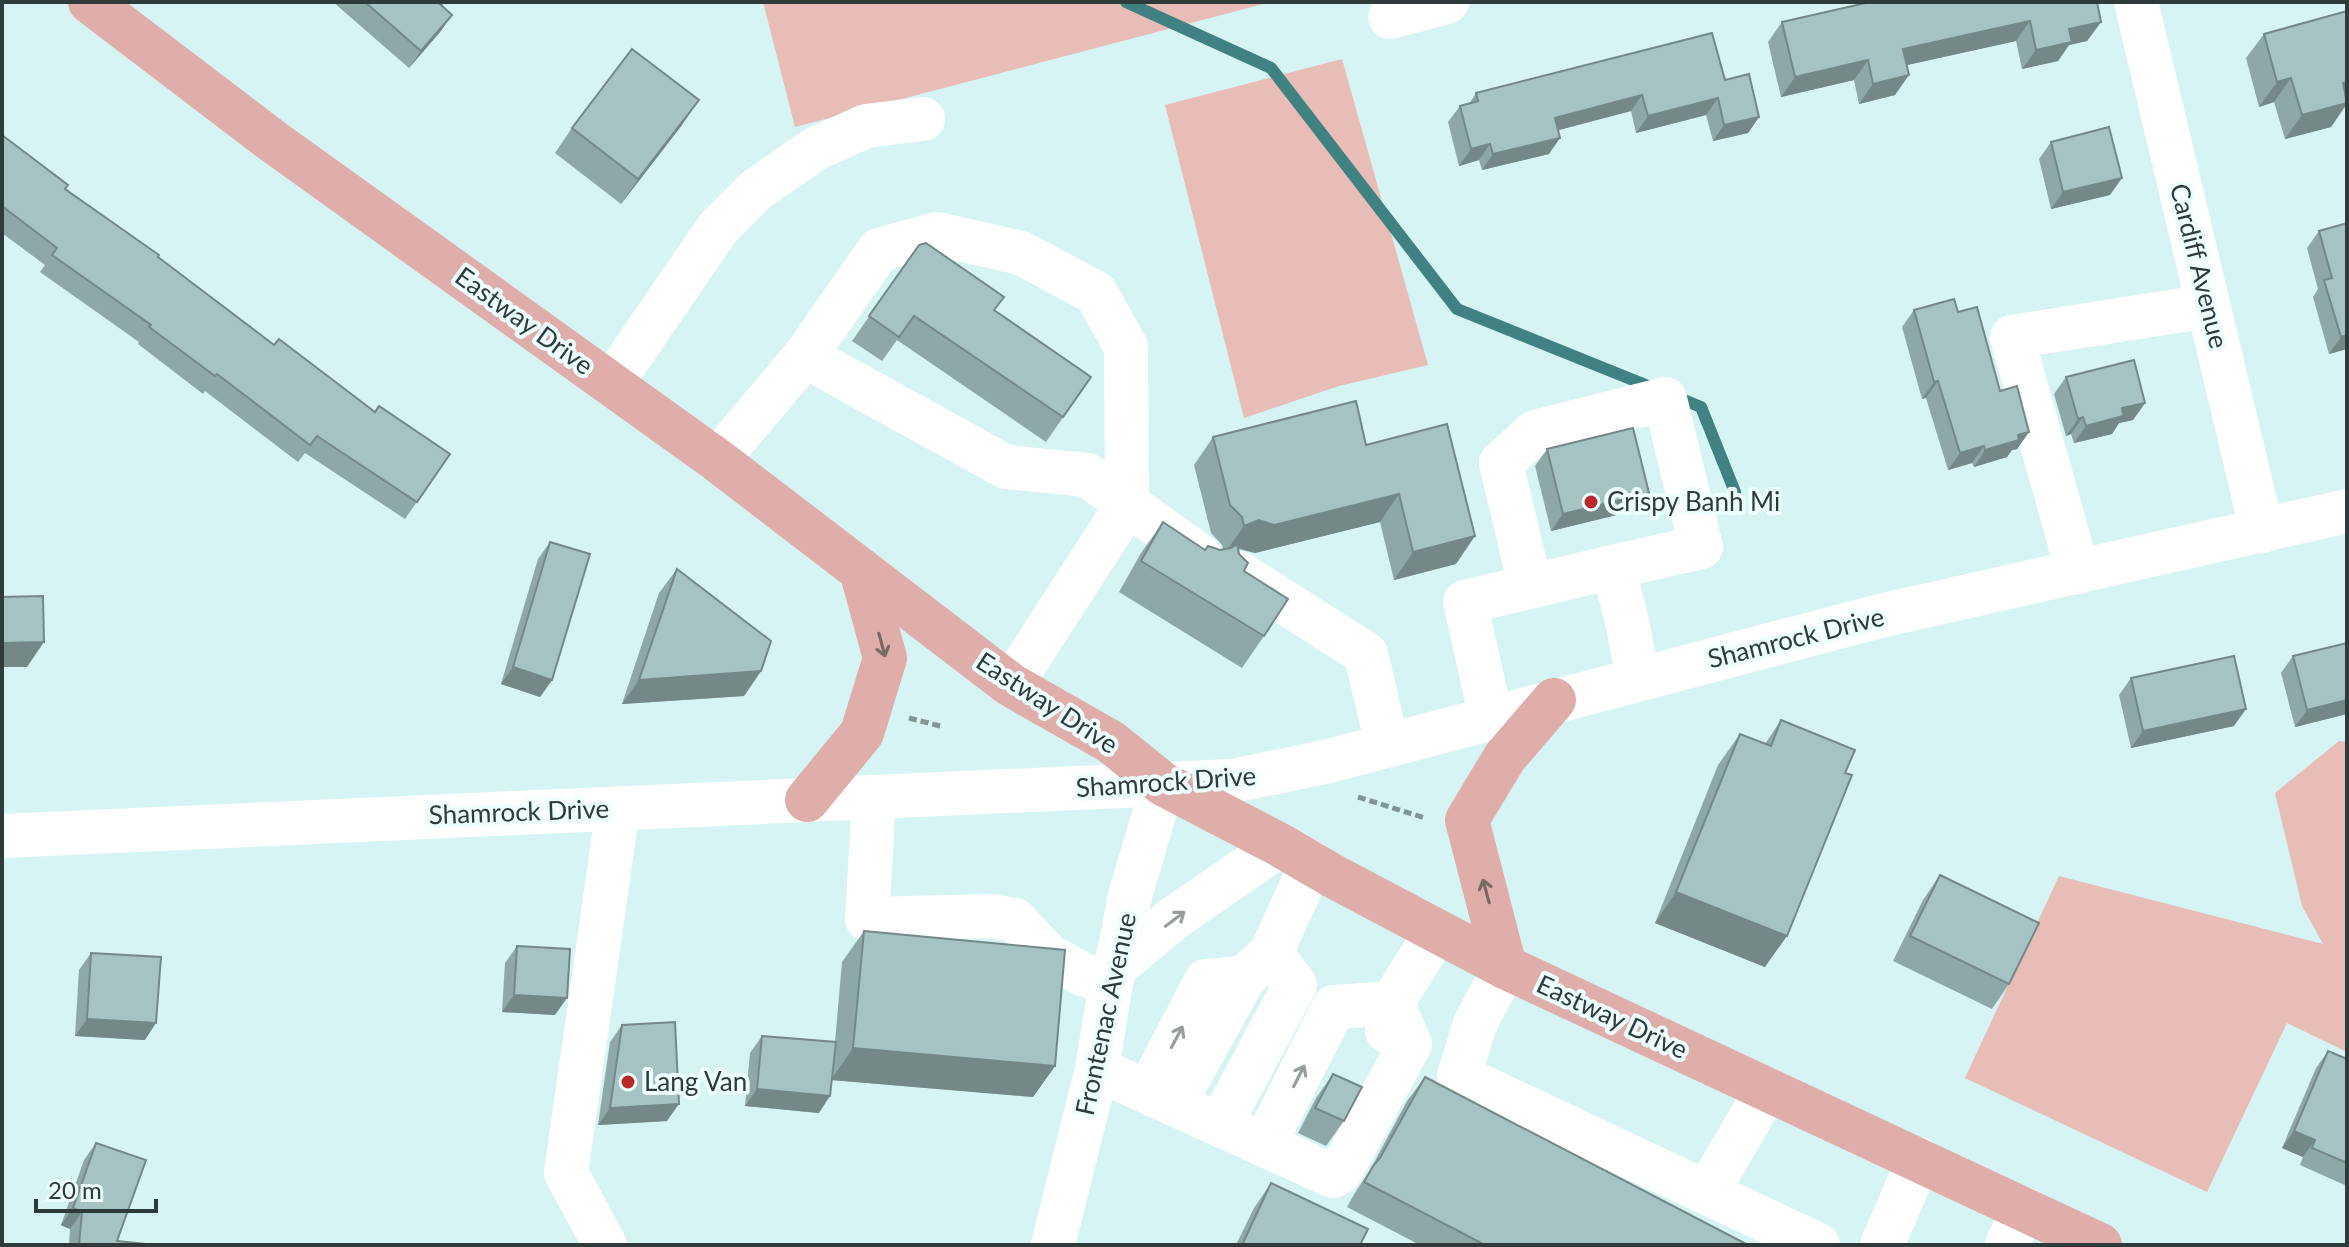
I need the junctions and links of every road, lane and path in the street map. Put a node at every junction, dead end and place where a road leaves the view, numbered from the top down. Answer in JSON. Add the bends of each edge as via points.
{"nodes":[{"id":1,"x":90,"y":2,"type":"edge"},
{"id":2,"x":1447,"y":2,"type":"edge"},
{"id":3,"x":2136,"y":2,"type":"edge"},
{"id":4,"x":1390,"y":17,"type":"dead end"},
{"id":5,"x":923,"y":119,"type":"dead end"},
{"id":6,"x":2208,"y":306,"type":"junction"},
{"id":7,"x":805,"y":356,"type":"junction"},
{"id":8,"x":611,"y":384,"type":"junction"},
{"id":9,"x":717,"y":460,"type":"junction"},
{"id":10,"x":1127,"y":505,"type":"junction"},
{"id":11,"x":2347,"y":511,"type":"edge"},
{"id":12,"x":2262,"y":531,"type":"junction"},
{"id":13,"x":1200,"y":556,"type":"edge"},
{"id":14,"x":1613,"y":567,"type":"junction"},
{"id":15,"x":861,"y":570,"type":"junction"},
{"id":16,"x":2078,"y":572,"type":"junction"},
{"id":17,"x":1239,"y":573,"type":"edge"},
{"id":18,"x":1530,"y":585,"type":"junction"},
{"id":19,"x":1638,"y":679,"type":"junction"},
{"id":20,"x":1011,"y":685,"type":"junction"},
{"id":21,"x":1554,"y":700,"type":"junction"},
{"id":22,"x":1491,"y":717,"type":"junction"},
{"id":23,"x":1387,"y":745,"type":"junction"},
{"id":24,"x":1163,"y":784,"type":"junction"},
{"id":25,"x":1351,"y":795,"type":"dead end"},
{"id":26,"x":874,"y":797,"type":"junction"},
{"id":27,"x":807,"y":800,"type":"junction"},
{"id":28,"x":618,"y":808,"type":"junction"},
{"id":29,"x":1435,"y":821,"type":"dead end"},
{"id":30,"x":2,"y":836,"type":"edge"},
{"id":31,"x":1296,"y":854,"type":"junction"},
{"id":32,"x":1437,"y":931,"type":"junction"},
{"id":33,"x":1258,"y":966,"type":"junction"},
{"id":34,"x":1505,"y":967,"type":"junction"},
{"id":35,"x":1113,"y":976,"type":"junction"},
{"id":36,"x":1392,"y":1003,"type":"junction"},
{"id":37,"x":1097,"y":1069,"type":"junction"},
{"id":38,"x":1767,"y":1089,"type":"junction"},
{"id":39,"x":1185,"y":1109,"type":"junction"},
{"id":40,"x":1919,"y":1159,"type":"junction"},
{"id":41,"x":1301,"y":1162,"type":"junction"},
{"id":42,"x":1707,"y":1193,"type":"junction"},
{"id":43,"x":2015,"y":1227,"type":"edge"},
{"id":44,"x":605,"y":1245,"type":"edge"},
{"id":45,"x":1053,"y":1245,"type":"edge"},
{"id":46,"x":1818,"y":1245,"type":"edge"},
{"id":47,"x":1882,"y":1245,"type":"edge"},
{"id":48,"x":2100,"y":1245,"type":"edge"}],
"edges":[{"from":1,"to":8,"type":"main road","name":"Eastway Drive","via":[[274,142]]},
{"from":2,"to":4,"type":"street"},
{"from":3,"to":6,"type":"street","name":"Cardiff Avenue"},
{"from":5,"to":8,"type":"street","via":[[866,126],[815,149],[756,190],[718,228]]},
{"from":6,"to":12,"type":"street","name":"Cardiff Avenue"},
{"from":6,"to":16,"type":"street","via":[[2012,337]]},
{"from":7,"to":9,"type":"street"},
{"from":7,"to":10,"type":"street","via":[[1006,467],[1087,475]]},
{"from":7,"to":10,"type":"street","via":[[879,250],[937,234],[1021,253],[1096,293],[1126,347]]},
{"from":8,"to":9,"type":"main road","name":"Eastway Drive"},
{"from":9,"to":15,"type":"main road","name":"Eastway Drive"},
{"from":10,"to":13,"type":"street"},
{"from":10,"to":20,"type":"street"},
{"from":11,"to":12,"type":"street","name":"Shamrock Drive"},
{"from":12,"to":16,"type":"street","name":"Shamrock Drive"},
{"from":14,"to":18,"type":"street"},
{"from":14,"to":18,"type":"street","via":[[1701,547],[1665,399],[1535,432],[1501,463]]},
{"from":14,"to":19,"type":"street"},
{"from":15,"to":20,"type":"main road","name":"Eastway Drive"},
{"from":15,"to":27,"type":"main road","one_way":true,"via":[[885,658],[862,733]]},
{"from":16,"to":19,"type":"street","name":"Shamrock Drive","via":[[1884,615]]},
{"from":17,"to":23,"type":"street","via":[[1366,654]]},
{"from":18,"to":22,"type":"street","via":[[1465,602]]},
{"from":19,"to":21,"type":"street","name":"Shamrock Drive"},
{"from":20,"to":24,"type":"main road","name":"Eastway Drive","via":[[1111,742]]},
{"from":21,"to":22,"type":"street","name":"Shamrock Drive"},
{"from":34,"to":21,"type":"main road","one_way":true,"via":[[1467,820],[1505,757]]},
{"from":22,"to":23,"type":"street","name":"Shamrock Drive"},
{"from":23,"to":24,"type":"street","name":"Shamrock Drive","via":[[1232,781]]},
{"from":24,"to":26,"type":"street","name":"Shamrock Drive"},
{"from":24,"to":31,"type":"main road","name":"Eastway Drive"},
{"from":24,"to":35,"type":"street","name":"Frontenac Avenue"},
{"from":25,"to":29,"type":"path"},
{"from":26,"to":27,"type":"street","name":"Shamrock Drive"},
{"from":26,"to":35,"type":"street","via":[[867,919],[1015,920],[1049,956],[1084,975]]},
{"from":27,"to":28,"type":"street","name":"Shamrock Drive"},
{"from":28,"to":30,"type":"street","name":"Shamrock Drive"},
{"from":28,"to":44,"type":"street","via":[[566,1173]]},
{"from":31,"to":32,"type":"main road","name":"Eastway Drive"},
{"from":31,"to":33,"type":"street"},
{"from":35,"to":31,"type":"street","one_way":true,"via":[[1174,918]]},
{"from":32,"to":34,"type":"main road","name":"Eastway Drive"},
{"from":32,"to":36,"type":"street"},
{"from":39,"to":33,"type":"street","one_way":true,"via":[[1206,981]]},
{"from":33,"to":39,"type":"street","via":[[1295,985]]},
{"from":34,"to":38,"type":"main road","name":"Eastway Drive"},
{"from":34,"to":42,"type":"street","via":[[1475,1024],[1459,1076]]},
{"from":35,"to":37,"type":"street","name":"Frontenac Avenue"},
{"from":41,"to":36,"type":"street","one_way":true,"via":[[1334,1007]]},
{"from":36,"to":41,"type":"street","via":[[1410,1044],[1341,1171]]},
{"from":37,"to":39,"type":"street"},
{"from":37,"to":45,"type":"street","name":"Frontenac Avenue"},
{"from":38,"to":40,"type":"main road","name":"Eastway Drive"},
{"from":38,"to":42,"type":"street"},
{"from":39,"to":41,"type":"street"},
{"from":40,"to":43,"type":"main road","name":"Eastway Drive"},
{"from":40,"to":47,"type":"street"},
{"from":42,"to":46,"type":"street"},
{"from":43,"to":48,"type":"main road","name":"Eastway Drive"}]}
